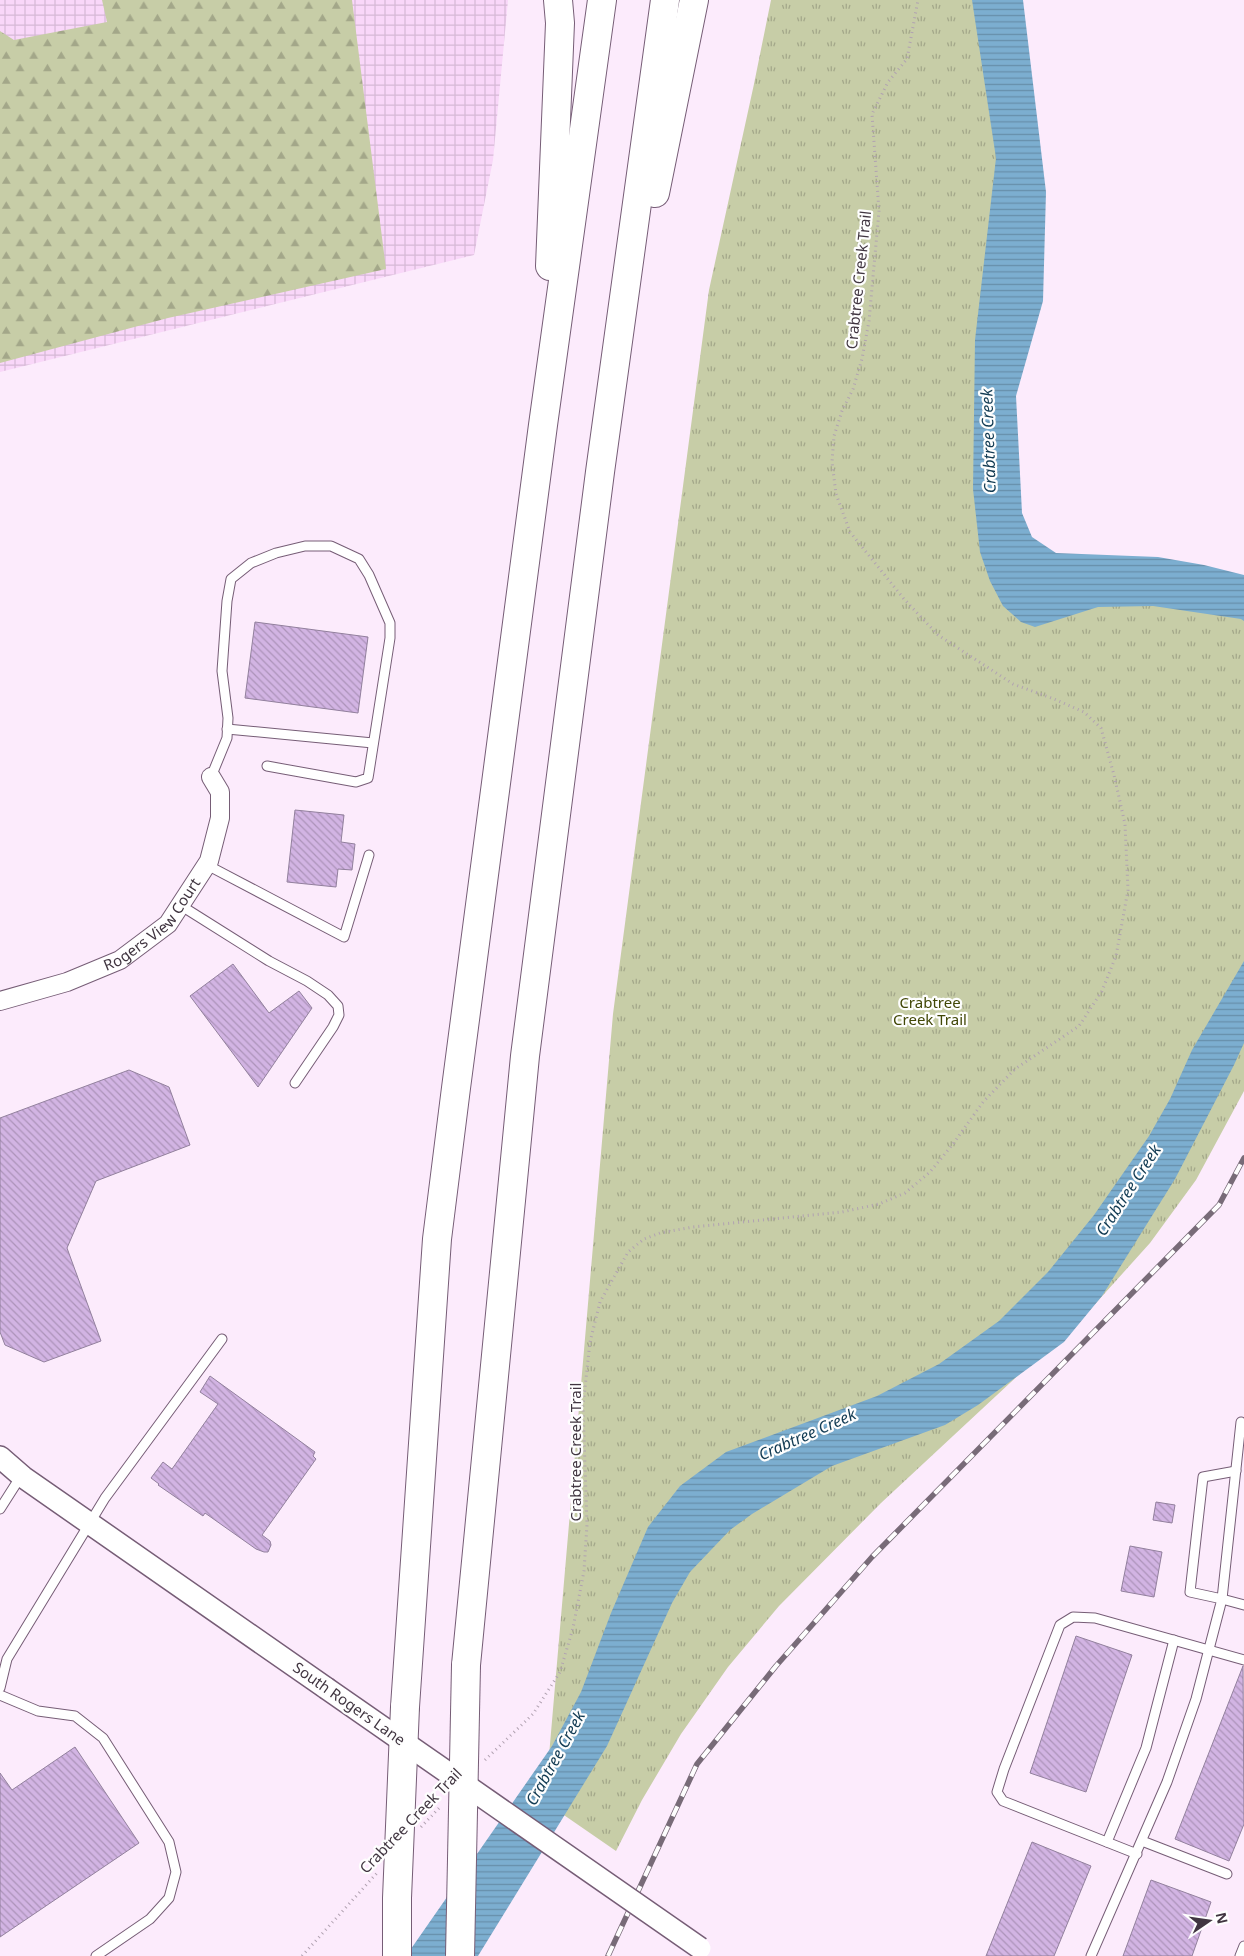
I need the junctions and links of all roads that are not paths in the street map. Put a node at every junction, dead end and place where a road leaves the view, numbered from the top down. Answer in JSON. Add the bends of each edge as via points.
{"nodes":[{"id":1,"x":558,"y":0,"type":"edge"},
{"id":2,"x":602,"y":0,"type":"edge"},
{"id":3,"x":665,"y":0,"type":"edge"},
{"id":4,"x":694,"y":0,"type":"edge"},
{"id":5,"x":543,"y":425,"type":"junction"},
{"id":6,"x":600,"y":472,"type":"junction"},
{"id":7,"x":227,"y":729,"type":"junction"},
{"id":8,"x":373,"y":743,"type":"junction"},
{"id":9,"x":267,"y":766,"type":"dead end"},
{"id":10,"x":212,"y":777,"type":"joint"},
{"id":11,"x":369,"y":855,"type":"dead end"},
{"id":12,"x":207,"y":865,"type":"junction"},
{"id":13,"x":180,"y":905,"type":"junction"},
{"id":14,"x":0,"y":1001,"type":"edge"},
{"id":15,"x":295,"y":1083,"type":"dead end"},
{"id":16,"x":222,"y":1339,"type":"dead end"},
{"id":17,"x":1242,"y":1422,"type":"dead end"},
{"id":18,"x":0,"y":1458,"type":"edge"},
{"id":19,"x":1236,"y":1471,"type":"junction"},
{"id":20,"x":22,"y":1476,"type":"junction"},
{"id":21,"x":0,"y":1510,"type":"edge"},
{"id":22,"x":89,"y":1523,"type":"junction"},
{"id":23,"x":1222,"y":1599,"type":"junction"},
{"id":24,"x":1244,"y":1605,"type":"edge"},
{"id":25,"x":1174,"y":1640,"type":"junction"},
{"id":26,"x":1209,"y":1649,"type":"junction"},
{"id":27,"x":1244,"y":1660,"type":"edge"},
{"id":28,"x":0,"y":1688,"type":"edge"},
{"id":29,"x":0,"y":1695,"type":"edge"},
{"id":30,"x":1142,"y":1841,"type":"junction"},
{"id":31,"x":1107,"y":1842,"type":"junction"},
{"id":32,"x":1137,"y":1854,"type":"junction"},
{"id":33,"x":1227,"y":1874,"type":"dead end"},
{"id":34,"x":1244,"y":1946,"type":"edge"},
{"id":35,"x":706,"y":1952,"type":"edge"},
{"id":36,"x":96,"y":1956,"type":"edge"},
{"id":37,"x":397,"y":1956,"type":"edge"},
{"id":38,"x":460,"y":1956,"type":"edge"},
{"id":39,"x":1091,"y":1956,"type":"edge"},
{"id":40,"x":1240,"y":1956,"type":"edge"}],
"edges":[{"from":1,"to":5,"type":"highway","via":[[560,23]]},
{"from":2,"to":5,"type":"highway"},
{"from":3,"to":6,"type":"highway"},
{"from":4,"to":6,"type":"highway"},
{"from":5,"to":37,"type":"highway","bridge":true,"via":[[437,1239],[405,1707]]},
{"from":6,"to":38,"type":"highway","bridge":true,"via":[[525,1056],[466,1665]]},
{"from":7,"to":8,"type":"lane"},
{"from":7,"to":8,"type":"lane","via":[[222,670],[231,579],[250,563],[276,553],[305,546],[331,546],[359,559],[390,622]]},
{"from":7,"to":10,"type":"lane","via":[[227,738]]},
{"from":8,"to":9,"type":"lane","via":[[368,778],[356,782]]},
{"from":10,"to":12,"type":"street","name":"Rogers View Court","via":[[220,792],[220,818]]},
{"from":11,"to":12,"type":"lane","via":[[344,937]]},
{"from":12,"to":13,"type":"street","name":"Rogers View Court"},
{"from":13,"to":14,"type":"street","name":"Rogers View Court","via":[[168,924],[120,960],[67,982]]},
{"from":13,"to":15,"type":"lane","via":[[269,961],[308,981],[328,994],[338,1006],[339,1015],[333,1027]]},
{"from":16,"to":22,"type":"lane"},
{"from":17,"to":19,"type":"lane"},
{"from":18,"to":20,"type":"street","name":"South Rogers Lane"},
{"from":19,"to":23,"type":"lane"},
{"from":19,"to":23,"type":"lane","via":[[1203,1476],[1194,1553],[1190,1592]]},
{"from":20,"to":21,"type":"lane"},
{"from":20,"to":22,"type":"street","name":"South Rogers Lane"},
{"from":22,"to":28,"type":"lane","via":[[7,1658]]},
{"from":22,"to":35,"type":"street","name":"South Rogers Lane","bridge":true},
{"from":23,"to":24,"type":"lane"},
{"from":23,"to":26,"type":"lane"},
{"from":25,"to":26,"type":"lane"},
{"from":25,"to":31,"type":"lane","via":[[1146,1748]]},
{"from":25,"to":31,"type":"lane","via":[[1095,1618],[1073,1618],[1060,1625],[1004,1768],[997,1792],[1003,1801]]},
{"from":26,"to":27,"type":"lane"},
{"from":26,"to":30,"type":"lane","via":[[1196,1699]]},
{"from":29,"to":36,"type":"lane","via":[[38,1711],[75,1716],[103,1738],[170,1842],[176,1872],[169,1898],[150,1919]]},
{"from":30,"to":32,"type":"lane"},
{"from":30,"to":33,"type":"lane"},
{"from":31,"to":32,"type":"lane"},
{"from":32,"to":39,"type":"lane"},
{"from":34,"to":40,"type":"lane"}]}
